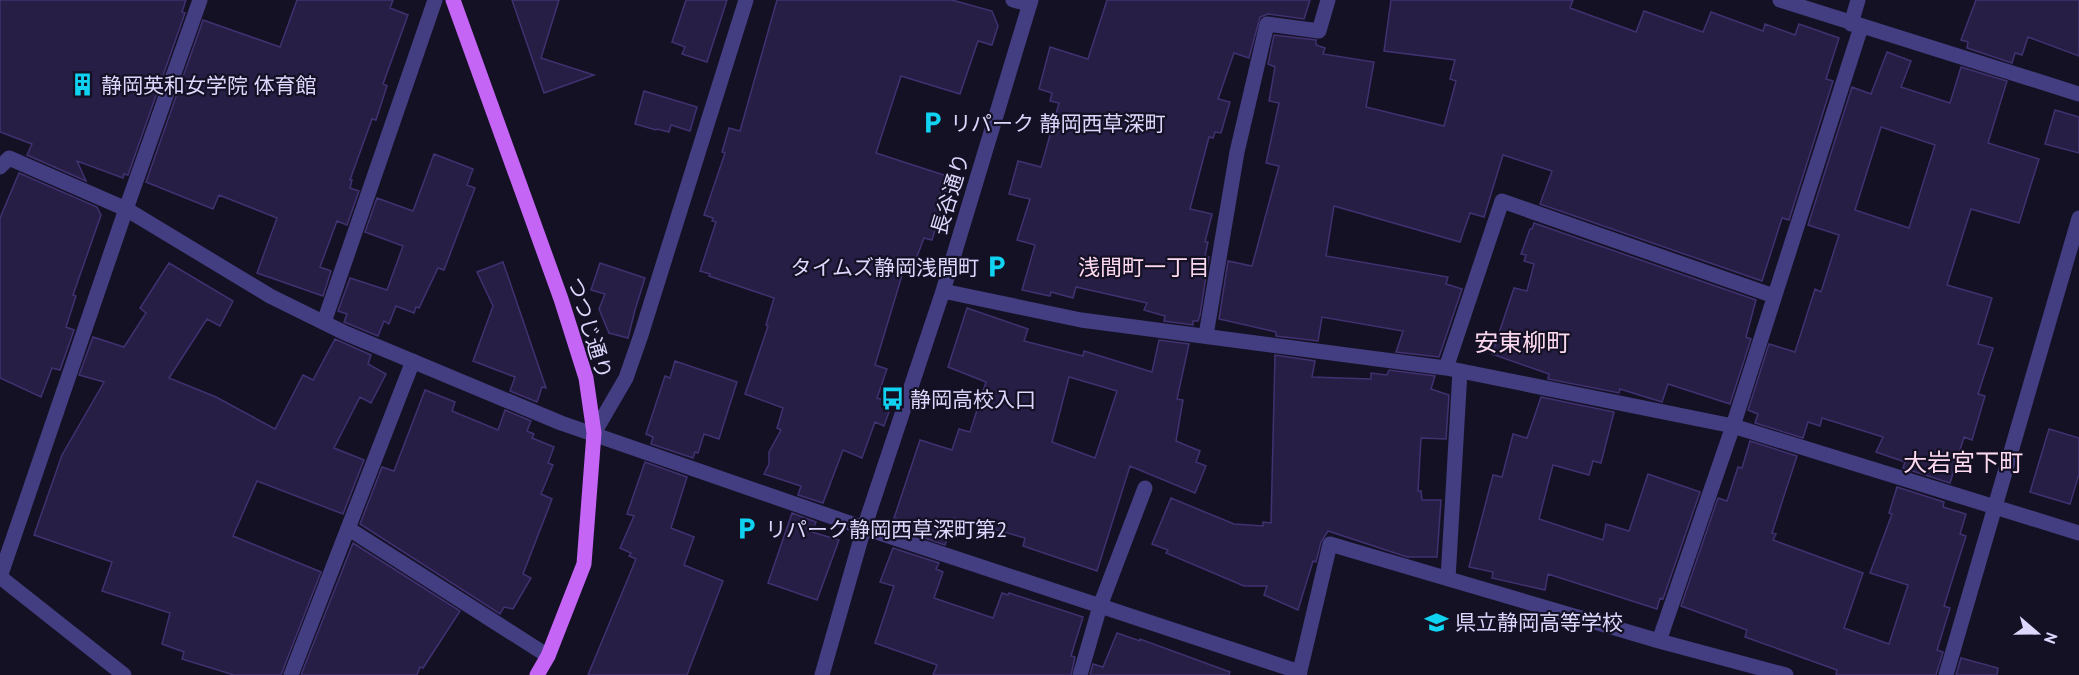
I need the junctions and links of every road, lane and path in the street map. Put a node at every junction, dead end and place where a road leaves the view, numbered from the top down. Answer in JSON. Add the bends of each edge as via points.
{"nodes":[{"id":1,"x":200,"y":0,"type":"edge"},
{"id":2,"x":435,"y":0,"type":"edge"},
{"id":3,"x":453,"y":0,"type":"edge"},
{"id":4,"x":746,"y":0,"type":"edge"},
{"id":5,"x":1013,"y":0,"type":"edge"},
{"id":6,"x":1328,"y":0,"type":"edge"},
{"id":7,"x":1780,"y":0,"type":"edge"},
{"id":8,"x":1858,"y":0,"type":"edge"},
{"id":9,"x":1031,"y":2,"type":"edge"},
{"id":10,"x":1856,"y":25,"type":"junction"},
{"id":11,"x":2079,"y":94,"type":"edge"},
{"id":12,"x":0,"y":167,"type":"edge"},
{"id":13,"x":126,"y":209,"type":"junction"},
{"id":14,"x":2079,"y":218,"type":"edge"},
{"id":15,"x":943,"y":291,"type":"junction"},
{"id":16,"x":1774,"y":296,"type":"junction"},
{"id":17,"x":324,"y":322,"type":"junction"},
{"id":18,"x":1206,"y":335,"type":"junction"},
{"id":19,"x":414,"y":361,"type":"junction"},
{"id":20,"x":1453,"y":370,"type":"junction"},
{"id":21,"x":1733,"y":426,"type":"junction"},
{"id":22,"x":594,"y":433,"type":"junction"},
{"id":23,"x":1145,"y":488,"type":"dead end"},
{"id":24,"x":1994,"y":508,"type":"junction"},
{"id":25,"x":864,"y":528,"type":"junction"},
{"id":26,"x":349,"y":529,"type":"junction"},
{"id":27,"x":2079,"y":533,"type":"edge"},
{"id":28,"x":0,"y":577,"type":"edge"},
{"id":29,"x":1448,"y":579,"type":"junction"},
{"id":30,"x":1100,"y":606,"type":"junction"},
{"id":31,"x":1659,"y":640,"type":"junction"},
{"id":32,"x":548,"y":656,"type":"junction"},
{"id":33,"x":1300,"y":673,"type":"edge"},
{"id":34,"x":124,"y":675,"type":"edge"},
{"id":35,"x":291,"y":675,"type":"edge"},
{"id":36,"x":537,"y":675,"type":"edge"},
{"id":37,"x":822,"y":675,"type":"edge"},
{"id":38,"x":1080,"y":675,"type":"edge"},
{"id":39,"x":1786,"y":675,"type":"edge"},
{"id":40,"x":1946,"y":675,"type":"edge"}],
"edges":[{"from":1,"to":13,"type":"street"},
{"from":2,"to":17,"type":"street"},
{"from":3,"to":22,"type":"main road","name":"つつじ通り","via":[[561,299],[586,378]]},
{"from":4,"to":22,"type":"street","via":[[626,378]]},
{"from":5,"to":9,"type":"street"},
{"from":6,"to":18,"type":"street","via":[[1319,31],[1268,24],[1237,152]]},
{"from":7,"to":10,"type":"street"},
{"from":8,"to":10,"type":"street"},
{"from":9,"to":15,"type":"street","name":"長谷通り"},
{"from":10,"to":11,"type":"street"},
{"from":10,"to":16,"type":"street"},
{"from":12,"to":13,"type":"street","via":[[9,158]]},
{"from":13,"to":17,"type":"street","via":[[270,296]]},
{"from":13,"to":28,"type":"street"},
{"from":14,"to":24,"type":"street"},
{"from":15,"to":18,"type":"street","via":[[1081,320]]},
{"from":15,"to":25,"type":"street","name":"長谷通り"},
{"from":16,"to":20,"type":"street","via":[[1502,201]]},
{"from":16,"to":21,"type":"street"},
{"from":17,"to":19,"type":"street"},
{"from":18,"to":20,"type":"street"},
{"from":19,"to":22,"type":"street"},
{"from":19,"to":26,"type":"street"},
{"from":20,"to":21,"type":"street"},
{"from":20,"to":29,"type":"street"},
{"from":21,"to":24,"type":"street"},
{"from":21,"to":31,"type":"street"},
{"from":22,"to":25,"type":"street"},
{"from":22,"to":32,"type":"main road","name":"つつじ通り","via":[[584,564]]},
{"from":23,"to":30,"type":"street"},
{"from":24,"to":27,"type":"street"},
{"from":24,"to":40,"type":"street"},
{"from":25,"to":30,"type":"street"},
{"from":25,"to":37,"type":"street","name":"長谷通り"},
{"from":26,"to":32,"type":"street"},
{"from":26,"to":35,"type":"street"},
{"from":28,"to":34,"type":"street"},
{"from":29,"to":31,"type":"street"},
{"from":29,"to":33,"type":"street","via":[[1330,544]]},
{"from":30,"to":33,"type":"street"},
{"from":30,"to":38,"type":"street"},
{"from":31,"to":39,"type":"street"},
{"from":32,"to":36,"type":"main road","name":"つつじ通り"}]}
